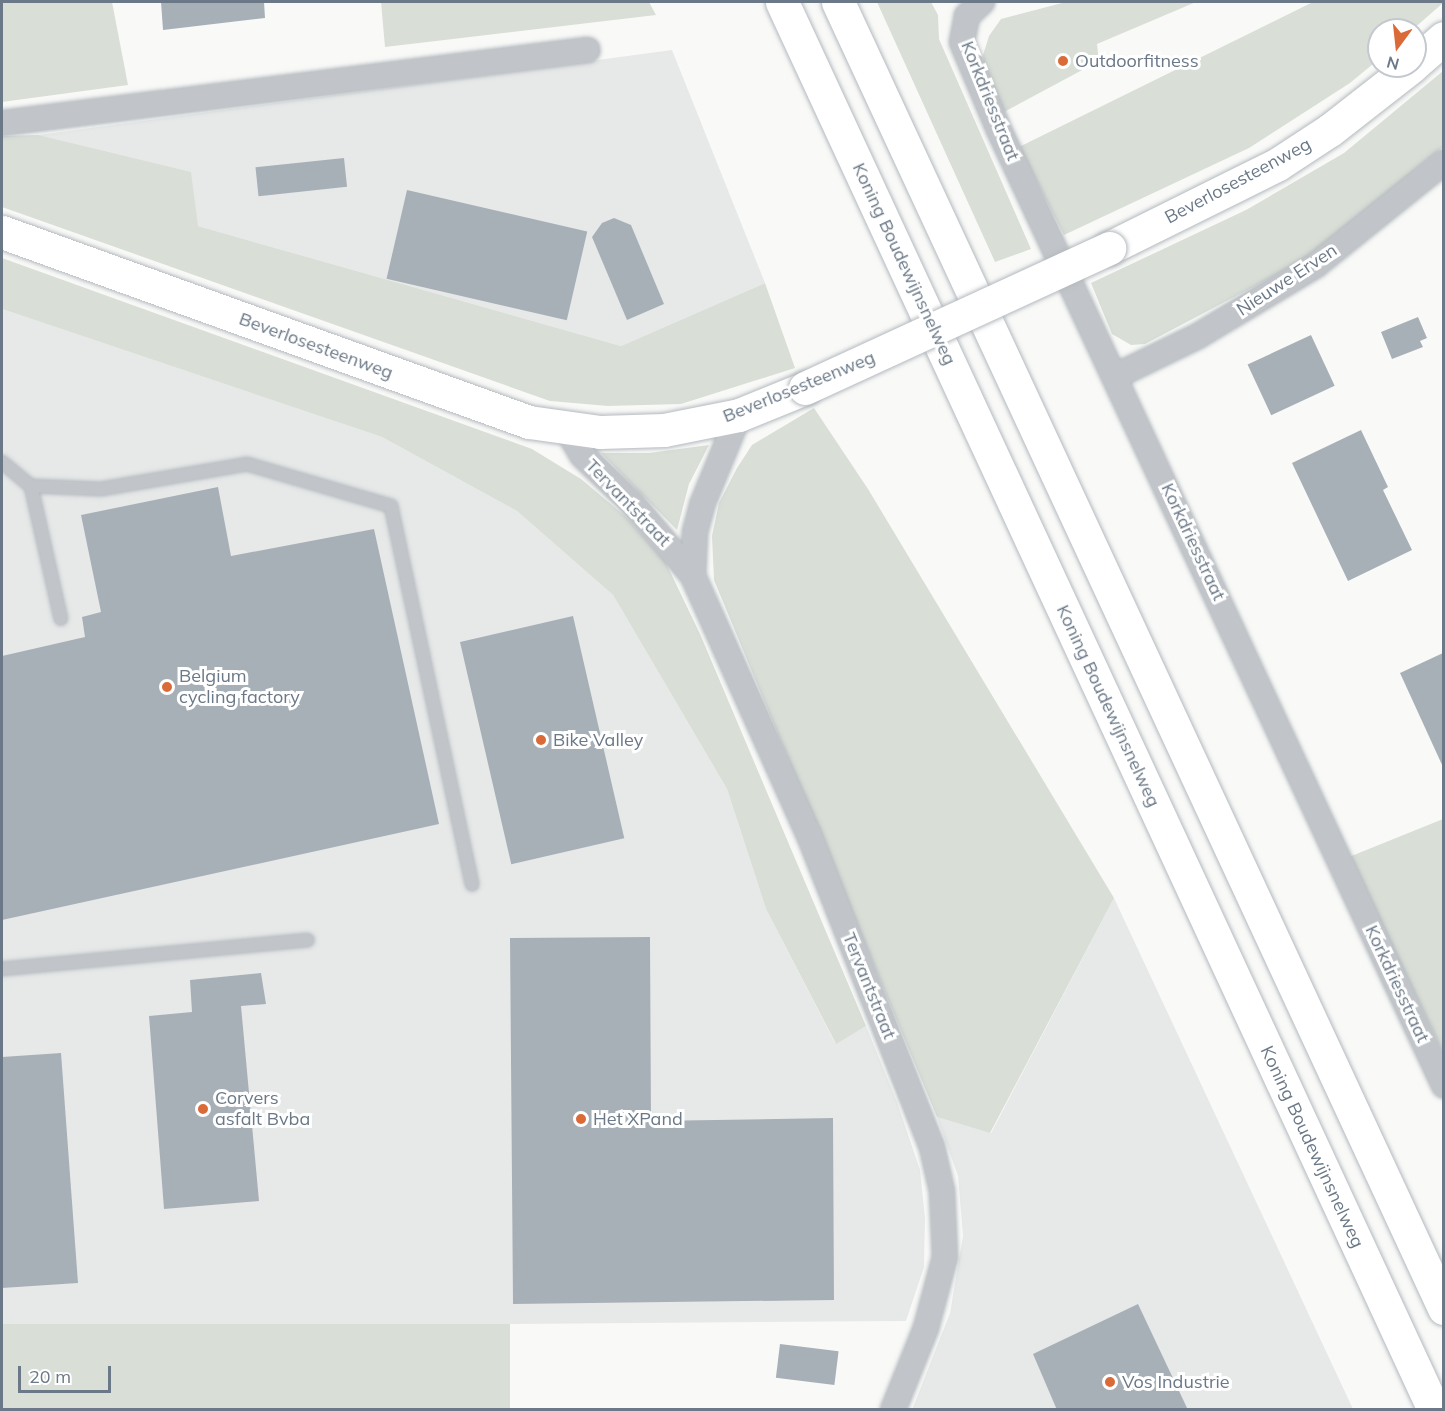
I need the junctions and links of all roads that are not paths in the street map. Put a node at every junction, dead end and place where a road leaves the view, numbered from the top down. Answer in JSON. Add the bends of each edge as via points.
{"nodes":[{"id":1,"x":782,"y":2,"type":"edge"},
{"id":2,"x":838,"y":2,"type":"edge"},
{"id":3,"x":982,"y":2,"type":"edge"},
{"id":4,"x":1443,"y":38,"type":"edge"},
{"id":5,"x":587,"y":50,"type":"dead end"},
{"id":6,"x":1427,"y":52,"type":"edge"},
{"id":7,"x":1397,"y":78,"type":"edge"},
{"id":8,"x":2,"y":123,"type":"edge"},
{"id":9,"x":1443,"y":162,"type":"edge"},
{"id":10,"x":2,"y":232,"type":"edge"},
{"id":11,"x":1116,"y":376,"type":"junction"},
{"id":12,"x":739,"y":415,"type":"junction"},
{"id":13,"x":566,"y":428,"type":"junction"},
{"id":14,"x":2,"y":462,"type":"edge"},
{"id":15,"x":31,"y":486,"type":"junction"},
{"id":16,"x":693,"y":576,"type":"junction"},
{"id":17,"x":61,"y":619,"type":"dead end"},
{"id":18,"x":472,"y":884,"type":"dead end"},
{"id":19,"x":308,"y":940,"type":"dead end"},
{"id":20,"x":2,"y":969,"type":"edge"},
{"id":21,"x":1443,"y":1085,"type":"edge"},
{"id":22,"x":1443,"y":1308,"type":"edge"},
{"id":23,"x":893,"y":1410,"type":"edge"},
{"id":24,"x":1434,"y":1410,"type":"edge"}],
"edges":[{"from":1,"to":24,"type":"main road","name":"Koning Boudewijnsnelweg"},
{"from":2,"to":22,"type":"main road"},
{"from":3,"to":11,"type":"street","name":"Korkdriesstraat","via":[[967,16],[962,42],[999,130]]},
{"from":4,"to":6,"type":"main road"},
{"from":5,"to":8,"type":"street"},
{"from":7,"to":12,"type":"main road","name":"Beverlosesteenweg","bridge":true,"via":[[1278,164],[1109,248]]},
{"from":9,"to":11,"type":"street","name":"Nieuwe Erven","via":[[1316,265],[1198,336]]},
{"from":10,"to":13,"type":"main road","name":"Beverlosesteenweg","via":[[529,422]]},
{"from":11,"to":21,"type":"street","name":"Korkdriesstraat"},
{"from":12,"to":13,"type":"main road","name":"Beverlosesteenweg","via":[[664,430],[600,432]]},
{"from":12,"to":16,"type":"street","name":"Tervantstraat","via":[[702,506],[695,532]]},
{"from":13,"to":16,"type":"street","name":"Tervantstraat","via":[[582,455],[631,502]]},
{"from":14,"to":15,"type":"lane"},
{"from":15,"to":17,"type":"lane"},
{"from":15,"to":18,"type":"lane","via":[[101,489],[247,464],[392,506]]},
{"from":16,"to":23,"type":"street","name":"Tervantstraat","via":[[809,835],[917,1103],[942,1191],[945,1257],[938,1293]]},
{"from":19,"to":20,"type":"lane"}]}
